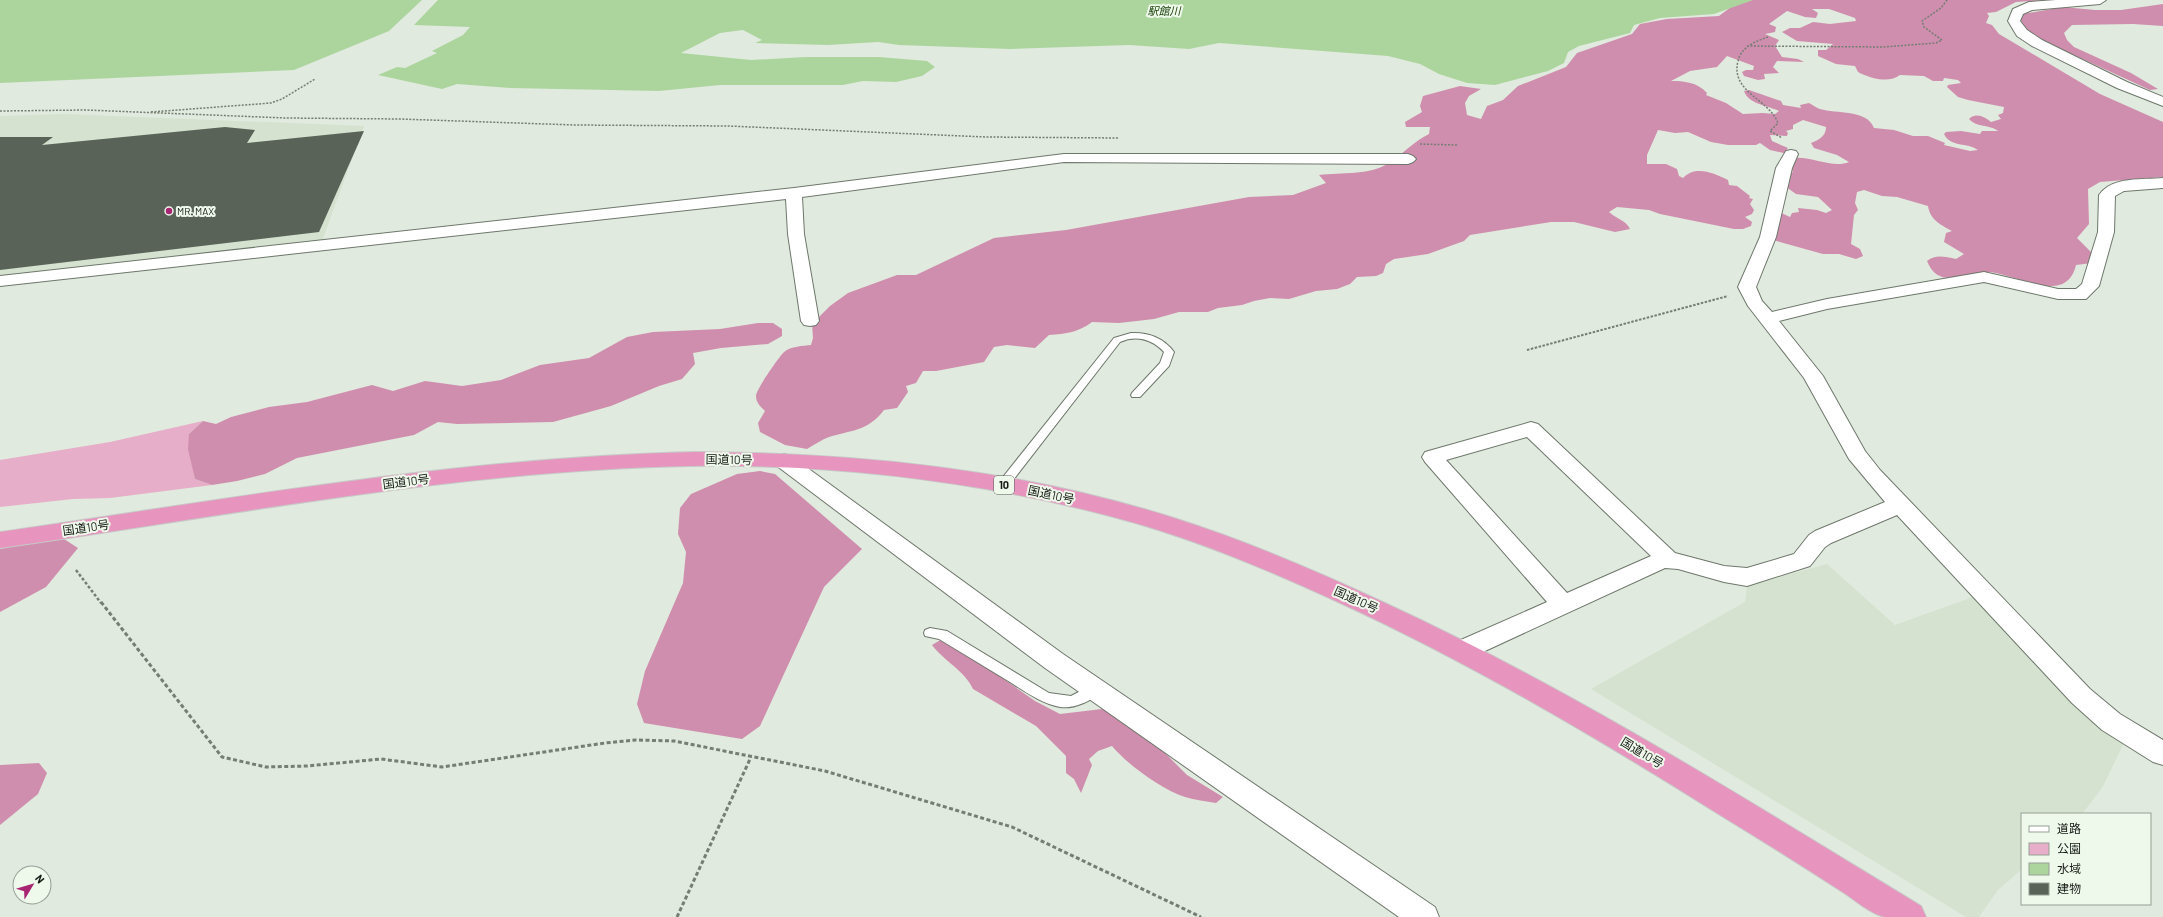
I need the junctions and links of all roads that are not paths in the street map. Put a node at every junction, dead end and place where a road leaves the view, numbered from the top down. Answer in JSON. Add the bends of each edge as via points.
{"nodes":[{"id":1,"x":2100,"y":0,"type":"edge"},
{"id":2,"x":2163,"y":102,"type":"edge"},
{"id":3,"x":1791,"y":154,"type":"road end"},
{"id":4,"x":1408,"y":159,"type":"dead end"},
{"id":5,"x":2163,"y":184,"type":"edge"},
{"id":6,"x":794,"y":193,"type":"junction"},
{"id":7,"x":0,"y":281,"type":"edge"},
{"id":8,"x":1767,"y":319,"type":"junction"},
{"id":9,"x":810,"y":321,"type":"dead end"},
{"id":10,"x":1136,"y":395,"type":"dead end"},
{"id":11,"x":784,"y":461,"type":"junction"},
{"id":12,"x":1003,"y":485,"type":"junction"},
{"id":13,"x":1899,"y":505,"type":"junction"},
{"id":14,"x":0,"y":540,"type":"edge"},
{"id":15,"x":1669,"y":560,"type":"junction"},
{"id":16,"x":1563,"y":605,"type":"junction"},
{"id":17,"x":930,"y":633,"type":"dead end"},
{"id":18,"x":1463,"y":650,"type":"junction"},
{"id":19,"x":1094,"y":689,"type":"junction"},
{"id":20,"x":2163,"y":754,"type":"edge"},
{"id":21,"x":1424,"y":917,"type":"edge"},
{"id":22,"x":1910,"y":917,"type":"edge"}],
"edges":[{"from":1,"to":2,"type":"street","via":[[2030,6],[2018,12],[2014,21],[2022,33],[2043,46]]},
{"from":3,"to":8,"type":"street","via":[[1784,168],[1768,237],[1748,283],[1748,290]]},
{"from":4,"to":6,"type":"street","via":[[1064,158]]},
{"from":5,"to":8,"type":"street","via":[[2116,187],[2109,191],[2106,232],[2090,286],[2080,294],[2058,294],[1984,277],[1827,304]]},
{"from":6,"to":7,"type":"street"},
{"from":6,"to":9,"type":"street","via":[[796,234]]},
{"from":8,"to":13,"type":"street","via":[[1813,376],[1863,464]]},
{"from":10,"to":12,"type":"lane","via":[[1165,364],[1169,352],[1158,342],[1132,334],[1117,340]]},
{"from":11,"to":12,"type":"highway","name":"国道10号","number":"10","via":[[924,473]]},
{"from":11,"to":14,"type":"highway","name":"国道10号","number":"10","via":[[679,460],[523,469],[268,500]]},
{"from":11,"to":19,"type":"street"},
{"from":12,"to":18,"type":"highway","name":"国道10号","number":"10","via":[[1105,507],[1223,544],[1316,582]]},
{"from":13,"to":15,"type":"street","via":[[1823,537],[1802,560],[1747,577]]},
{"from":13,"to":20,"type":"street","via":[[1941,546],[2081,696],[2111,722]]},
{"from":15,"to":16,"type":"street","via":[[1653,564]]},
{"from":15,"to":16,"type":"street","via":[[1531,429],[1432,456]]},
{"from":16,"to":18,"type":"street"},
{"from":17,"to":19,"type":"lane","via":[[942,634],[1045,697],[1064,703],[1079,699]]},
{"from":18,"to":22,"type":"highway","name":"国道10号","number":"10","via":[[1607,731]]},
{"from":19,"to":21,"type":"street"}]}
